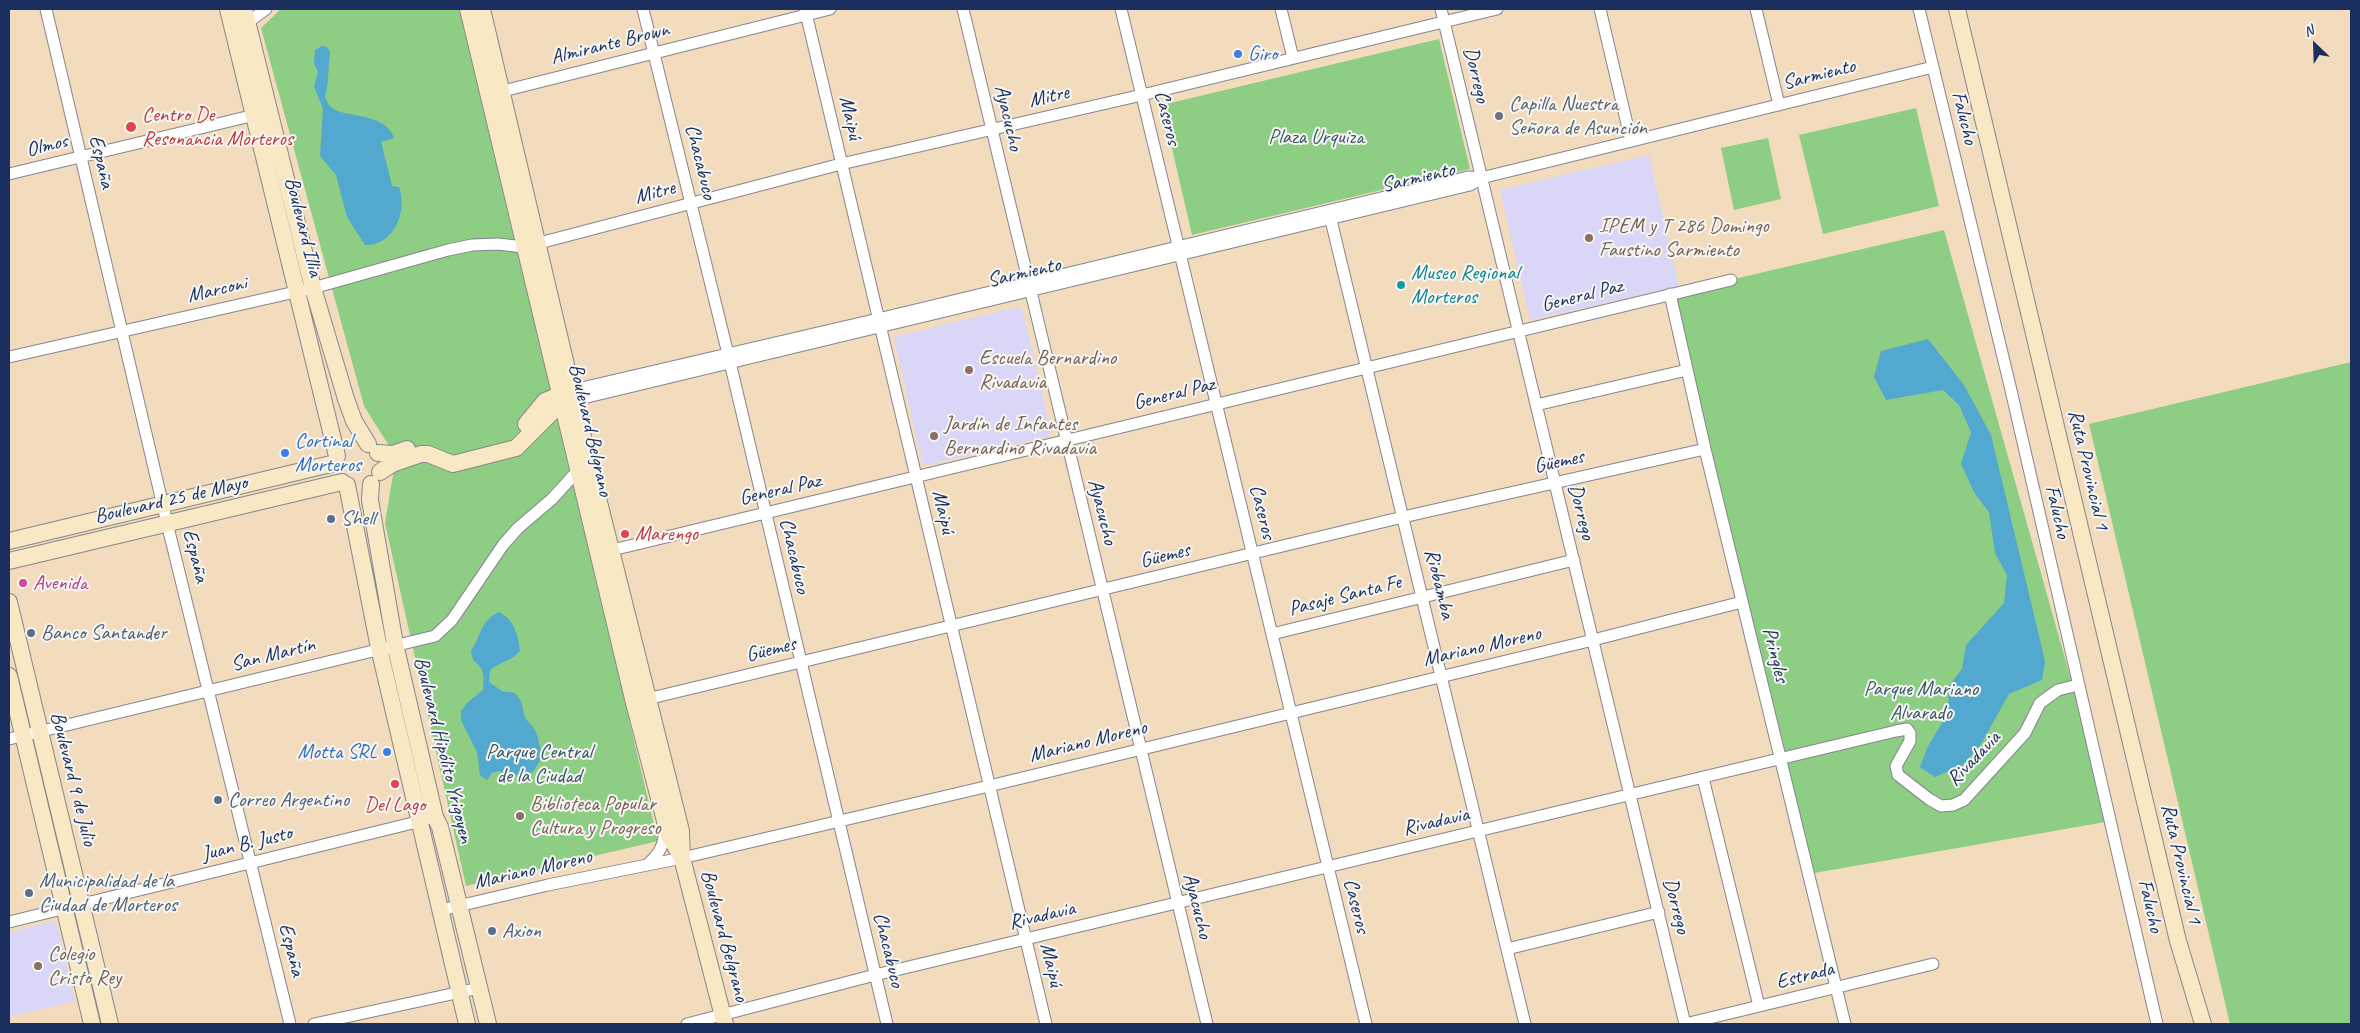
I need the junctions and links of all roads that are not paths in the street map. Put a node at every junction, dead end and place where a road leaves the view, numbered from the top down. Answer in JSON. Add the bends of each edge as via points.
{"nodes":[{"id":1,"x":46,"y":9,"type":"edge"},
{"id":2,"x":228,"y":9,"type":"edge"},
{"id":3,"x":266,"y":9,"type":"edge"},
{"id":4,"x":468,"y":9,"type":"edge"},
{"id":5,"x":482,"y":9,"type":"edge"},
{"id":6,"x":643,"y":9,"type":"edge"},
{"id":7,"x":830,"y":9,"type":"edge"},
{"id":8,"x":963,"y":9,"type":"edge"},
{"id":9,"x":1121,"y":9,"type":"edge"},
{"id":10,"x":1282,"y":9,"type":"edge"},
{"id":11,"x":1441,"y":9,"type":"edge"},
{"id":12,"x":1496,"y":9,"type":"edge"},
{"id":13,"x":1600,"y":9,"type":"edge"},
{"id":14,"x":1756,"y":9,"type":"edge"},
{"id":15,"x":1919,"y":9,"type":"edge"},
{"id":16,"x":1957,"y":9,"type":"edge"},
{"id":17,"x":805,"y":12,"type":"edge"},
{"id":18,"x":241,"y":20,"type":"edge"},
{"id":19,"x":1444,"y":20,"type":"junction"},
{"id":20,"x":654,"y":52,"type":"junction"},
{"id":21,"x":1293,"y":58,"type":"junction"},
{"id":22,"x":1933,"y":67,"type":"junction"},
{"id":23,"x":495,"y":93,"type":"junction"},
{"id":24,"x":1142,"y":95,"type":"junction"},
{"id":25,"x":1779,"y":105,"type":"junction"},
{"id":26,"x":261,"y":114,"type":"junction"},
{"id":27,"x":991,"y":130,"type":"junction"},
{"id":28,"x":1631,"y":141,"type":"junction"},
{"id":29,"x":81,"y":157,"type":"junction"},
{"id":30,"x":841,"y":164,"type":"junction"},
{"id":31,"x":9,"y":174,"type":"edge"},
{"id":32,"x":1481,"y":178,"type":"junction"},
{"id":33,"x":690,"y":203,"type":"junction"},
{"id":34,"x":1330,"y":214,"type":"junction"},
{"id":35,"x":531,"y":245,"type":"junction"},
{"id":36,"x":1180,"y":251,"type":"junction"},
{"id":37,"x":1731,"y":280,"type":"dead end"},
{"id":38,"x":1029,"y":287,"type":"junction"},
{"id":39,"x":305,"y":289,"type":"junction"},
{"id":40,"x":1670,"y":294,"type":"junction"},
{"id":41,"x":879,"y":323,"type":"junction"},
{"id":42,"x":122,"y":331,"type":"junction"},
{"id":43,"x":1518,"y":332,"type":"junction"},
{"id":44,"x":9,"y":357,"type":"edge"},
{"id":45,"x":729,"y":359,"type":"junction"},
{"id":46,"x":1367,"y":367,"type":"junction"},
{"id":47,"x":1687,"y":370,"type":"junction"},
{"id":48,"x":567,"y":397,"type":"junction"},
{"id":49,"x":1216,"y":403,"type":"junction"},
{"id":50,"x":1536,"y":405,"type":"junction"},
{"id":51,"x":1066,"y":440,"type":"junction"},
{"id":52,"x":373,"y":448,"type":"junction"},
{"id":53,"x":1705,"y":450,"type":"junction"},
{"id":54,"x":481,"y":453,"type":"junction"},
{"id":55,"x":588,"y":458,"type":"junction"},
{"id":56,"x":336,"y":460,"type":"junction"},
{"id":57,"x":577,"y":470,"type":"junction"},
{"id":58,"x":915,"y":477,"type":"junction"},
{"id":59,"x":376,"y":478,"type":"junction"},
{"id":60,"x":1555,"y":482,"type":"junction"},
{"id":61,"x":345,"y":484,"type":"junction"},
{"id":62,"x":163,"y":503,"type":"junction"},
{"id":63,"x":764,"y":513,"type":"junction"},
{"id":64,"x":1403,"y":517,"type":"junction"},
{"id":65,"x":168,"y":523,"type":"junction"},
{"id":66,"x":9,"y":540,"type":"edge"},
{"id":67,"x":604,"y":552,"type":"junction"},
{"id":68,"x":1252,"y":554,"type":"junction"},
{"id":69,"x":1574,"y":560,"type":"junction"},
{"id":70,"x":9,"y":561,"type":"edge"},
{"id":71,"x":1102,"y":591,"type":"junction"},
{"id":72,"x":1422,"y":597,"type":"junction"},
{"id":73,"x":9,"y":602,"type":"edge"},
{"id":74,"x":1742,"y":602,"type":"junction"},
{"id":75,"x":951,"y":626,"type":"junction"},
{"id":76,"x":1272,"y":634,"type":"junction"},
{"id":77,"x":1593,"y":640,"type":"junction"},
{"id":78,"x":395,"y":644,"type":"junction"},
{"id":79,"x":379,"y":648,"type":"junction"},
{"id":80,"x":800,"y":662,"type":"junction"},
{"id":81,"x":9,"y":676,"type":"edge"},
{"id":82,"x":1442,"y":676,"type":"junction"},
{"id":83,"x":2078,"y":685,"type":"junction"},
{"id":84,"x":209,"y":690,"type":"junction"},
{"id":85,"x":640,"y":701,"type":"junction"},
{"id":86,"x":1290,"y":712,"type":"junction"},
{"id":87,"x":40,"y":732,"type":"junction"},
{"id":88,"x":16,"y":738,"type":"edge"},
{"id":89,"x":1140,"y":749,"type":"junction"},
{"id":90,"x":1781,"y":759,"type":"junction"},
{"id":91,"x":1703,"y":778,"type":"junction"},
{"id":92,"x":989,"y":786,"type":"junction"},
{"id":93,"x":1630,"y":795,"type":"junction"},
{"id":94,"x":427,"y":819,"type":"junction"},
{"id":95,"x":838,"y":821,"type":"junction"},
{"id":96,"x":666,"y":823,"type":"junction"},
{"id":97,"x":1479,"y":831,"type":"junction"},
{"id":98,"x":682,"y":858,"type":"junction"},
{"id":99,"x":251,"y":862,"type":"junction"},
{"id":100,"x":648,"y":864,"type":"junction"},
{"id":101,"x":1328,"y":867,"type":"junction"},
{"id":102,"x":1178,"y":903,"type":"junction"},
{"id":103,"x":82,"y":904,"type":"junction"},
{"id":104,"x":460,"y":906,"type":"junction"},
{"id":105,"x":64,"y":908,"type":"junction"},
{"id":106,"x":441,"y":910,"type":"junction"},
{"id":107,"x":1658,"y":912,"type":"junction"},
{"id":108,"x":9,"y":922,"type":"edge"},
{"id":109,"x":1025,"y":939,"type":"junction"},
{"id":110,"x":2178,"y":941,"type":"junction"},
{"id":111,"x":1507,"y":949,"type":"junction"},
{"id":112,"x":1933,"y":964,"type":"dead end"},
{"id":113,"x":875,"y":975,"type":"junction"},
{"id":114,"x":1837,"y":987,"type":"junction"},
{"id":115,"x":479,"y":988,"type":"junction"},
{"id":116,"x":460,"y":993,"type":"junction"},
{"id":117,"x":1759,"y":1006,"type":"junction"},
{"id":118,"x":724,"y":1019,"type":"edge"},
{"id":119,"x":92,"y":1024,"type":"edge"},
{"id":120,"x":110,"y":1024,"type":"edge"},
{"id":121,"x":290,"y":1024,"type":"edge"},
{"id":122,"x":314,"y":1024,"type":"edge"},
{"id":123,"x":467,"y":1024,"type":"edge"},
{"id":124,"x":488,"y":1024,"type":"edge"},
{"id":125,"x":686,"y":1024,"type":"edge"},
{"id":126,"x":887,"y":1024,"type":"edge"},
{"id":127,"x":1046,"y":1024,"type":"edge"},
{"id":128,"x":1207,"y":1024,"type":"edge"},
{"id":129,"x":1366,"y":1024,"type":"edge"},
{"id":130,"x":1525,"y":1024,"type":"edge"},
{"id":131,"x":1685,"y":1024,"type":"edge"},
{"id":132,"x":1845,"y":1024,"type":"edge"},
{"id":133,"x":2157,"y":1024,"type":"edge"},
{"id":134,"x":2192,"y":1024,"type":"edge"},
{"id":135,"x":2203,"y":1024,"type":"edge"}],
"edges":[{"from":1,"to":29,"type":"street","name":"España"},
{"from":2,"to":18,"type":"street","name":"Boulevard Illia"},
{"from":3,"to":18,"type":"street"},
{"from":4,"to":23,"type":"street","name":"Boulevard Belgrano"},
{"from":5,"to":23,"type":"street","name":"Boulevard Belgrano"},
{"from":6,"to":20,"type":"street","name":"Chacabuco"},
{"from":7,"to":17,"type":"street","name":"Almirante Brown"},
{"from":8,"to":27,"type":"street","name":"Ayacucho"},
{"from":9,"to":24,"type":"street","name":"Caseros"},
{"from":10,"to":21,"type":"street"},
{"from":11,"to":19,"type":"street","name":"Dorrego"},
{"from":12,"to":19,"type":"street","name":"Mitre"},
{"from":13,"to":28,"type":"street"},
{"from":14,"to":25,"type":"street"},
{"from":15,"to":22,"type":"street","name":"Falucho"},
{"from":16,"to":110,"type":"street","name":"Ruta Provincial 1"},
{"from":17,"to":20,"type":"street","name":"Almirante Brown"},
{"from":17,"to":30,"type":"street","name":"Maipú"},
{"from":18,"to":26,"type":"street","name":"Boulevard Illia"},
{"from":19,"to":21,"type":"street","name":"Mitre"},
{"from":19,"to":32,"type":"street","name":"Dorrego"},
{"from":20,"to":23,"type":"street","name":"Almirante Brown"},
{"from":20,"to":33,"type":"street","name":"Chacabuco"},
{"from":21,"to":24,"type":"street","name":"Mitre"},
{"from":22,"to":25,"type":"street","name":"Sarmiento"},
{"from":22,"to":83,"type":"street","name":"Falucho"},
{"from":23,"to":35,"type":"street","name":"Boulevard Belgrano"},
{"from":24,"to":27,"type":"street","name":"Mitre"},
{"from":24,"to":36,"type":"street","name":"Caseros"},
{"from":25,"to":28,"type":"street","name":"Sarmiento"},
{"from":26,"to":29,"type":"street","name":"Olmos"},
{"from":26,"to":39,"type":"street","name":"Boulevard Illia"},
{"from":27,"to":30,"type":"street","name":"Mitre"},
{"from":27,"to":38,"type":"street","name":"Ayacucho"},
{"from":28,"to":32,"type":"street","name":"Sarmiento"},
{"from":29,"to":31,"type":"street","name":"Olmos"},
{"from":29,"to":42,"type":"street","name":"España"},
{"from":30,"to":33,"type":"street","name":"Mitre"},
{"from":30,"to":41,"type":"street","name":"Maipú"},
{"from":32,"to":34,"type":"street","name":"Sarmiento","via":[[1470,185]]},
{"from":32,"to":43,"type":"street","name":"Dorrego"},
{"from":33,"to":35,"type":"street","name":"Mitre"},
{"from":33,"to":45,"type":"street","name":"Chacabuco"},
{"from":34,"to":36,"type":"street","name":"Sarmiento"},
{"from":34,"to":46,"type":"street","name":"Riobamba"},
{"from":35,"to":39,"type":"street","name":"Marconi","via":[[472,245]]},
{"from":35,"to":48,"type":"street","name":"Boulevard Belgrano"},
{"from":36,"to":38,"type":"street","name":"Sarmiento"},
{"from":36,"to":49,"type":"street","name":"Caseros"},
{"from":37,"to":40,"type":"street","name":"General Paz"},
{"from":38,"to":41,"type":"street","name":"Sarmiento"},
{"from":38,"to":51,"type":"street","name":"Ayacucho"},
{"from":39,"to":42,"type":"street","name":"Marconi"},
{"from":39,"to":52,"type":"street","name":"Boulevard Illia","via":[[348,406]]},
{"from":39,"to":56,"type":"street","name":"Boulevard Illia"},
{"from":40,"to":43,"type":"street","name":"General Paz"},
{"from":40,"to":47,"type":"street","name":"Pringles"},
{"from":41,"to":45,"type":"street","name":"Sarmiento"},
{"from":41,"to":58,"type":"street","name":"Maipú"},
{"from":42,"to":44,"type":"street","name":"Marconi"},
{"from":42,"to":62,"type":"street","name":"España"},
{"from":43,"to":46,"type":"street","name":"General Paz"},
{"from":43,"to":50,"type":"street","name":"Dorrego"},
{"from":45,"to":48,"type":"street","name":"Sarmiento"},
{"from":45,"to":63,"type":"street","name":"Chacabuco"},
{"from":46,"to":49,"type":"street","name":"General Paz"},
{"from":46,"to":64,"type":"street","name":"Riobamba"},
{"from":47,"to":50,"type":"street"},
{"from":47,"to":53,"type":"street","name":"Pringles"},
{"from":48,"to":54,"type":"street","via":[[544,401],[514,438]]},
{"from":48,"to":55,"type":"street","name":"Boulevard Belgrano"},
{"from":48,"to":57,"type":"street","name":"Boulevard Belgrano"},
{"from":49,"to":51,"type":"street","name":"General Paz"},
{"from":49,"to":68,"type":"street","name":"Caseros"},
{"from":50,"to":60,"type":"street","name":"Dorrego"},
{"from":51,"to":58,"type":"street","name":"General Paz"},
{"from":51,"to":71,"type":"street","name":"Ayacucho"},
{"from":52,"to":54,"type":"street","name":"Boulevard 25 de Mayo","via":[[393,454],[428,445],[450,454]]},
{"from":52,"to":56,"type":"street","name":"Boulevard 25 de Mayo","via":[[361,442],[346,445]]},
{"from":52,"to":59,"type":"street","via":[[382,465]]},
{"from":53,"to":60,"type":"street","name":"Güemes"},
{"from":53,"to":74,"type":"street","name":"Pringles"},
{"from":54,"to":59,"type":"street","name":"Boulevard 25 de Mayo","via":[[453,464],[421,454],[392,464]]},
{"from":55,"to":57,"type":"street","name":"San Martín"},
{"from":55,"to":67,"type":"street","name":"Boulevard Belgrano"},
{"from":56,"to":61,"type":"street","via":[[336,470]]},
{"from":56,"to":62,"type":"street","name":"Boulevard 25 de Mayo"},
{"from":57,"to":67,"type":"street","name":"Boulevard Belgrano"},
{"from":57,"to":78,"type":"street","name":"San Martín","via":[[552,499],[503,545],[452,620],[434,636]]},
{"from":58,"to":63,"type":"street","name":"General Paz"},
{"from":58,"to":75,"type":"street","name":"Maipú"},
{"from":59,"to":61,"type":"street","name":"Boulevard 25 de Mayo","via":[[359,488]]},
{"from":59,"to":78,"type":"street","name":"Boulevard Hipólito Yrigoyen","via":[[370,500]]},
{"from":60,"to":64,"type":"street","name":"Güemes"},
{"from":60,"to":69,"type":"street","name":"Dorrego"},
{"from":61,"to":65,"type":"street","name":"Boulevard 25 de Mayo"},
{"from":61,"to":79,"type":"street","name":"Boulevard Hipólito Yrigoyen"},
{"from":62,"to":65,"type":"street","name":"España"},
{"from":62,"to":66,"type":"street","name":"Boulevard 25 de Mayo"},
{"from":63,"to":67,"type":"street","name":"General Paz"},
{"from":63,"to":80,"type":"street","name":"Chacabuco"},
{"from":64,"to":68,"type":"street","name":"Güemes"},
{"from":64,"to":72,"type":"street","name":"Riobamba"},
{"from":65,"to":70,"type":"street","name":"Boulevard 25 de Mayo"},
{"from":65,"to":84,"type":"street","name":"España"},
{"from":67,"to":85,"type":"street","name":"Boulevard Belgrano"},
{"from":68,"to":71,"type":"street","name":"Güemes"},
{"from":68,"to":76,"type":"street","name":"Caseros"},
{"from":69,"to":72,"type":"street","name":"Pasaje Santa Fe"},
{"from":69,"to":77,"type":"street","name":"Dorrego"},
{"from":71,"to":75,"type":"street","name":"Güemes"},
{"from":71,"to":89,"type":"street","name":"Ayacucho"},
{"from":72,"to":76,"type":"street","name":"Pasaje Santa Fe"},
{"from":72,"to":82,"type":"street","name":"Riobamba"},
{"from":73,"to":87,"type":"street","name":"Boulevard 9 de Julio"},
{"from":74,"to":77,"type":"street","name":"Mariano Moreno"},
{"from":74,"to":90,"type":"street","name":"Pringles"},
{"from":75,"to":80,"type":"street","name":"Güemes"},
{"from":75,"to":92,"type":"street","name":"Maipú"},
{"from":76,"to":86,"type":"street","name":"Caseros"},
{"from":77,"to":82,"type":"street","name":"Mariano Moreno"},
{"from":77,"to":93,"type":"street","name":"Dorrego"},
{"from":78,"to":79,"type":"street","name":"San Martín"},
{"from":78,"to":94,"type":"street","name":"Boulevard Hipólito Yrigoyen"},
{"from":79,"to":84,"type":"street","name":"San Martín"},
{"from":79,"to":94,"type":"street","name":"Boulevard Hipólito Yrigoyen"},
{"from":80,"to":85,"type":"street","name":"Güemes"},
{"from":80,"to":95,"type":"street","name":"Chacabuco"},
{"from":81,"to":88,"type":"street","name":"Boulevard 9 de Julio"},
{"from":82,"to":86,"type":"street","name":"Mariano Moreno"},
{"from":82,"to":97,"type":"street","name":"Riobamba"},
{"from":83,"to":90,"type":"street","name":"Rivadavia","via":[[2058,690],[2040,703],[2025,733],[1964,800],[1953,805],[1941,806],[1898,775],[1896,766],[1910,741],[1907,729]]},
{"from":83,"to":133,"type":"street","name":"Falucho"},
{"from":84,"to":87,"type":"street","name":"San Martín"},
{"from":84,"to":99,"type":"street","name":"España"},
{"from":85,"to":96,"type":"street","name":"Boulevard Belgrano"},
{"from":85,"to":98,"type":"street","name":"Boulevard Belgrano","via":[[681,831]]},
{"from":86,"to":89,"type":"street","name":"Mariano Moreno"},
{"from":86,"to":101,"type":"street","name":"Caseros"},
{"from":87,"to":88,"type":"street","name":"San Martín"},
{"from":87,"to":103,"type":"street","name":"Boulevard 9 de Julio"},
{"from":88,"to":105,"type":"street","name":"Boulevard 9 de Julio"},
{"from":89,"to":92,"type":"street","name":"Mariano Moreno"},
{"from":89,"to":102,"type":"street","name":"Ayacucho"},
{"from":90,"to":91,"type":"street","name":"Rivadavia"},
{"from":90,"to":114,"type":"street","name":"Pringles"},
{"from":91,"to":93,"type":"street","name":"Rivadavia"},
{"from":91,"to":117,"type":"street"},
{"from":92,"to":95,"type":"street","name":"Mariano Moreno"},
{"from":92,"to":109,"type":"street","name":"Maipú"},
{"from":93,"to":97,"type":"street","name":"Rivadavia"},
{"from":93,"to":107,"type":"street","name":"Dorrego"},
{"from":94,"to":99,"type":"street","name":"Juan B. Justo"},
{"from":94,"to":104,"type":"street","name":"Boulevard Hipólito Yrigoyen","via":[[440,827]]},
{"from":94,"to":106,"type":"street","name":"Boulevard Hipólito Yrigoyen"},
{"from":95,"to":98,"type":"street","name":"Mariano Moreno"},
{"from":95,"to":113,"type":"street","name":"Chacabuco"},
{"from":96,"to":98,"type":"street","name":"Boulevard Belgrano","via":[[669,836]]},
{"from":96,"to":100,"type":"street","via":[[664,844]]},
{"from":97,"to":101,"type":"street","name":"Rivadavia"},
{"from":97,"to":111,"type":"street","name":"Riobamba"},
{"from":98,"to":100,"type":"street","name":"Mariano Moreno"},
{"from":98,"to":118,"type":"street","name":"Boulevard Belgrano"},
{"from":99,"to":103,"type":"street","name":"Juan B. Justo"},
{"from":99,"to":121,"type":"street","name":"España"},
{"from":100,"to":104,"type":"street","name":"Mariano Moreno"},
{"from":101,"to":102,"type":"street","name":"Rivadavia"},
{"from":101,"to":129,"type":"street","name":"Caseros"},
{"from":102,"to":109,"type":"street","name":"Rivadavia"},
{"from":102,"to":128,"type":"street","name":"Ayacucho"},
{"from":103,"to":105,"type":"street","name":"Juan B. Justo"},
{"from":103,"to":120,"type":"street","name":"Boulevard 9 de Julio"},
{"from":104,"to":106,"type":"street","name":"Mariano Moreno"},
{"from":104,"to":115,"type":"street","name":"Boulevard Hipólito Yrigoyen"},
{"from":105,"to":108,"type":"street","name":"Juan B. Justo"},
{"from":105,"to":119,"type":"street","name":"Boulevard 9 de Julio"},
{"from":106,"to":116,"type":"street","name":"Boulevard Hipólito Yrigoyen"},
{"from":107,"to":111,"type":"street"},
{"from":107,"to":131,"type":"street","name":"Dorrego"},
{"from":109,"to":113,"type":"street","name":"Rivadavia"},
{"from":109,"to":127,"type":"street","name":"Maipú"},
{"from":110,"to":134,"type":"street","name":"Ruta Provincial 1"},
{"from":110,"to":135,"type":"street","name":"Ruta Provincial 1"},
{"from":111,"to":130,"type":"street","name":"Riobamba"},
{"from":112,"to":114,"type":"street","name":"Estrada"},
{"from":113,"to":118,"type":"street","name":"Rivadavia"},
{"from":113,"to":126,"type":"street","name":"Chacabuco"},
{"from":114,"to":117,"type":"street","name":"Estrada"},
{"from":114,"to":132,"type":"street","name":"Pringles"},
{"from":115,"to":116,"type":"street"},
{"from":115,"to":124,"type":"street","name":"Boulevard Hipólito Yrigoyen"},
{"from":116,"to":122,"type":"street"},
{"from":116,"to":123,"type":"street","name":"Boulevard Hipólito Yrigoyen"},
{"from":117,"to":131,"type":"street","name":"Estrada"},
{"from":118,"to":125,"type":"street","name":"Rivadavia"}]}
